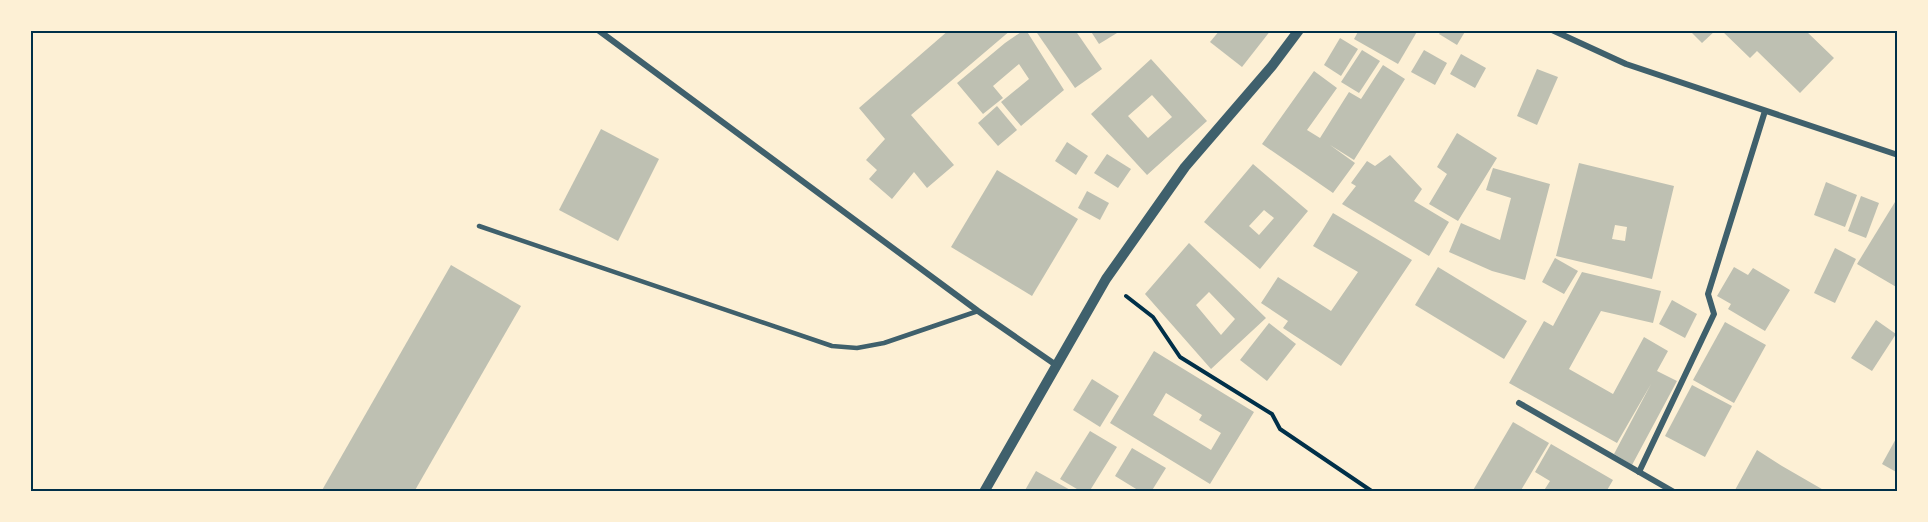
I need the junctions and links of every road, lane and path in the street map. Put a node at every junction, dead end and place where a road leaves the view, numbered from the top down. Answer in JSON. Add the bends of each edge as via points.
{"nodes":[{"id":1,"x":598,"y":30,"type":"edge"},
{"id":2,"x":1299,"y":30,"type":"edge"},
{"id":3,"x":1552,"y":30,"type":"edge"},
{"id":4,"x":1765,"y":111,"type":"junction"},
{"id":5,"x":1898,"y":155,"type":"edge"},
{"id":6,"x":480,"y":225,"type":"dead end"},
{"id":7,"x":1106,"y":279,"type":"junction"},
{"id":8,"x":978,"y":311,"type":"junction"},
{"id":9,"x":1056,"y":365,"type":"junction"},
{"id":10,"x":1519,"y":403,"type":"dead end"},
{"id":11,"x":1639,"y":472,"type":"junction"},
{"id":12,"x":984,"y":492,"type":"edge"},
{"id":13,"x":1373,"y":492,"type":"edge"},
{"id":14,"x":1674,"y":492,"type":"edge"}],
"edges":[{"from":1,"to":8,"type":"street"},
{"from":2,"to":7,"type":"street","via":[[1185,167]]},
{"from":3,"to":4,"type":"street","via":[[1626,64]]},
{"from":4,"to":5,"type":"street"},
{"from":4,"to":11,"type":"street","via":[[1708,294],[1714,314]]},
{"from":6,"to":8,"type":"lane","via":[[832,346],[857,348],[884,343]]},
{"from":7,"to":9,"type":"street"},
{"from":7,"to":13,"type":"path","via":[[1153,317],[1180,357],[1272,414],[1280,429]]},
{"from":8,"to":9,"type":"street"},
{"from":9,"to":12,"type":"street"},
{"from":10,"to":11,"type":"street"},
{"from":11,"to":14,"type":"street"}]}
